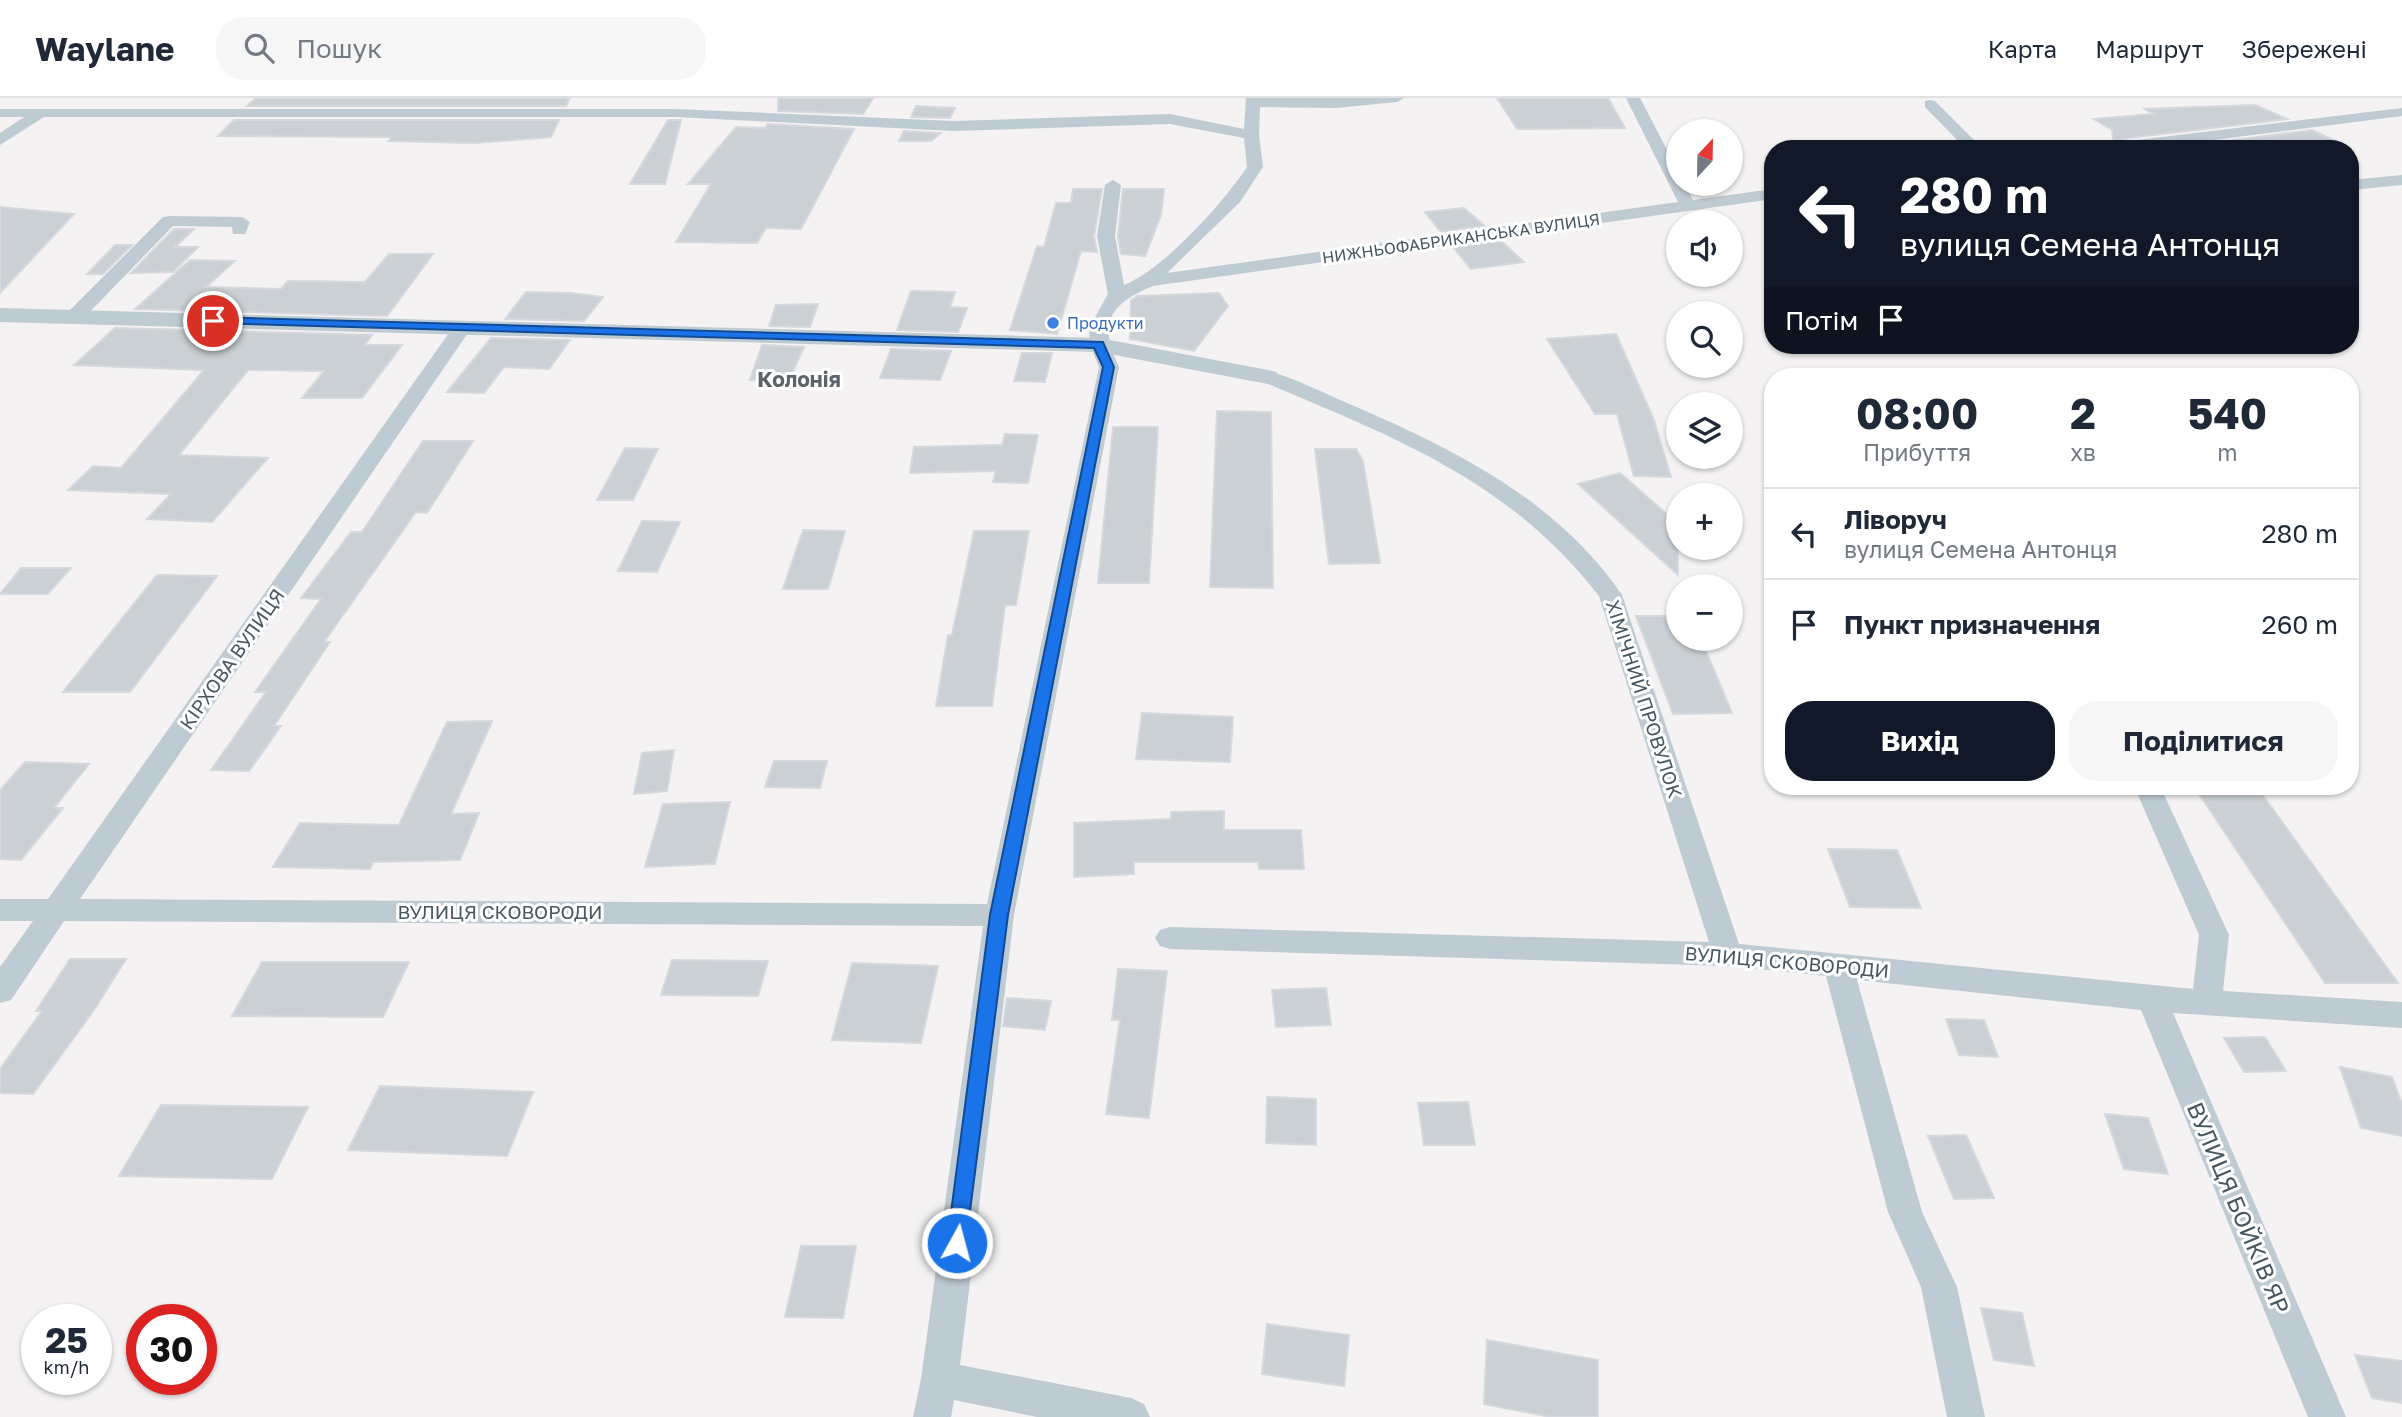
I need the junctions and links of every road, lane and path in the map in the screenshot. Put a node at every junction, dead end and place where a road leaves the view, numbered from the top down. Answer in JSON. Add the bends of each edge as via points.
{"nodes":[{"id":1,"x":61,"y":98,"type":"edge"},
{"id":2,"x":1397,"y":98,"type":"edge"},
{"id":3,"x":1633,"y":98,"type":"edge"},
{"id":4,"x":1253,"y":100,"type":"edge"},
{"id":5,"x":1930,"y":104,"type":"dead end"},
{"id":6,"x":42,"y":112,"type":"junction"},
{"id":7,"x":2402,"y":112,"type":"edge"},
{"id":8,"x":0,"y":113,"type":"edge"},
{"id":9,"x":1251,"y":135,"type":"junction"},
{"id":10,"x":0,"y":139,"type":"edge"},
{"id":11,"x":1966,"y":140,"type":"edge"},
{"id":12,"x":2176,"y":140,"type":"edge"},
{"id":13,"x":2402,"y":180,"type":"edge"},
{"id":14,"x":2359,"y":184,"type":"edge"},
{"id":15,"x":1113,"y":185,"type":"dead end"},
{"id":16,"x":1764,"y":195,"type":"edge"},
{"id":17,"x":1688,"y":206,"type":"junction"},
{"id":18,"x":239,"y":230,"type":"dead end"},
{"id":19,"x":1149,"y":281,"type":"junction"},
{"id":20,"x":1117,"y":294,"type":"junction"},
{"id":21,"x":0,"y":315,"type":"edge"},
{"id":22,"x":74,"y":317,"type":"junction"},
{"id":23,"x":463,"y":327,"type":"junction"},
{"id":24,"x":1099,"y":345,"type":"junction"},
{"id":25,"x":1268,"y":377,"type":"joint"},
{"id":26,"x":2151,"y":795,"type":"edge"},
{"id":27,"x":0,"y":910,"type":"edge"},
{"id":28,"x":56,"y":911,"type":"junction"},
{"id":29,"x":999,"y":915,"type":"junction"},
{"id":30,"x":1170,"y":937,"type":"dead end"},
{"id":31,"x":1728,"y":954,"type":"junction"},
{"id":32,"x":1838,"y":965,"type":"junction"},
{"id":33,"x":0,"y":991,"type":"edge"},
{"id":34,"x":2152,"y":999,"type":"junction"},
{"id":35,"x":2207,"y":1003,"type":"junction"},
{"id":36,"x":2402,"y":1016,"type":"edge"},
{"id":37,"x":940,"y":1379,"type":"junction"},
{"id":38,"x":932,"y":1417,"type":"edge"},
{"id":39,"x":1131,"y":1417,"type":"edge"},
{"id":40,"x":1966,"y":1417,"type":"edge"},
{"id":41,"x":2327,"y":1417,"type":"edge"}],
"edges":[{"from":1,"to":6,"type":"street"},
{"from":2,"to":4,"type":"street","via":[[1336,104]]},
{"from":3,"to":17,"type":"street"},
{"from":4,"to":9,"type":"street"},
{"from":5,"to":11,"type":"street"},
{"from":6,"to":8,"type":"street"},
{"from":6,"to":9,"type":"street","via":[[676,113],[953,126],[1170,119]]},
{"from":6,"to":10,"type":"street"},
{"from":7,"to":12,"type":"street"},
{"from":9,"to":19,"type":"street","via":[[1255,167],[1234,199]]},
{"from":13,"to":14,"type":"street"},
{"from":15,"to":20,"type":"street","via":[[1107,236]]},
{"from":16,"to":17,"type":"street","name":"НИЖНЬОФАБРИКАНСЬКА ВУЛИЦЯ"},
{"from":17,"to":19,"type":"street","name":"НИЖНЬОФАБРИКАНСЬКА ВУЛИЦЯ"},
{"from":18,"to":22,"type":"street","via":[[242,222],[169,221]]},
{"from":19,"to":20,"type":"street"},
{"from":20,"to":24,"type":"street","via":[[1098,328]]},
{"from":21,"to":22,"type":"street"},
{"from":22,"to":23,"type":"street"},
{"from":23,"to":24,"type":"street"},
{"from":23,"to":28,"type":"street","name":"КІРХОВА ВУЛИЦЯ"},
{"from":24,"to":25,"type":"street"},
{"from":24,"to":29,"type":"street","via":[[1108,367]]},
{"from":25,"to":31,"type":"street","name":"ХІМІЧНИЙ ПРОВУЛОК","via":[[1437,450],[1527,509],[1598,577],[1610,596]]},
{"from":26,"to":35,"type":"street","via":[[2214,935]]},
{"from":27,"to":28,"type":"street","name":"ВУЛИЦЯ СКОВОРОДИ"},
{"from":28,"to":29,"type":"street","name":"ВУЛИЦЯ СКОВОРОДИ"},
{"from":28,"to":33,"type":"street","name":"КІРХОВА ВУЛИЦЯ"},
{"from":29,"to":37,"type":"street"},
{"from":30,"to":31,"type":"street","name":"ВУЛИЦЯ СКОВОРОДИ"},
{"from":31,"to":32,"type":"street","name":"ВУЛИЦЯ СКОВОРОДИ"},
{"from":32,"to":34,"type":"street","name":"ВУЛИЦЯ СКОВОРОДИ"},
{"from":32,"to":40,"type":"street","via":[[1905,1212],[1940,1287]]},
{"from":34,"to":35,"type":"street","name":"ВУЛИЦЯ СКОВОРОДИ"},
{"from":34,"to":41,"type":"street","name":"ВУЛИЦЯ БОЙКІВ ЯР"},
{"from":35,"to":36,"type":"street","name":"ВУЛИЦЯ СКОВОРОДИ"},
{"from":37,"to":38,"type":"street"},
{"from":37,"to":39,"type":"street"}]}
